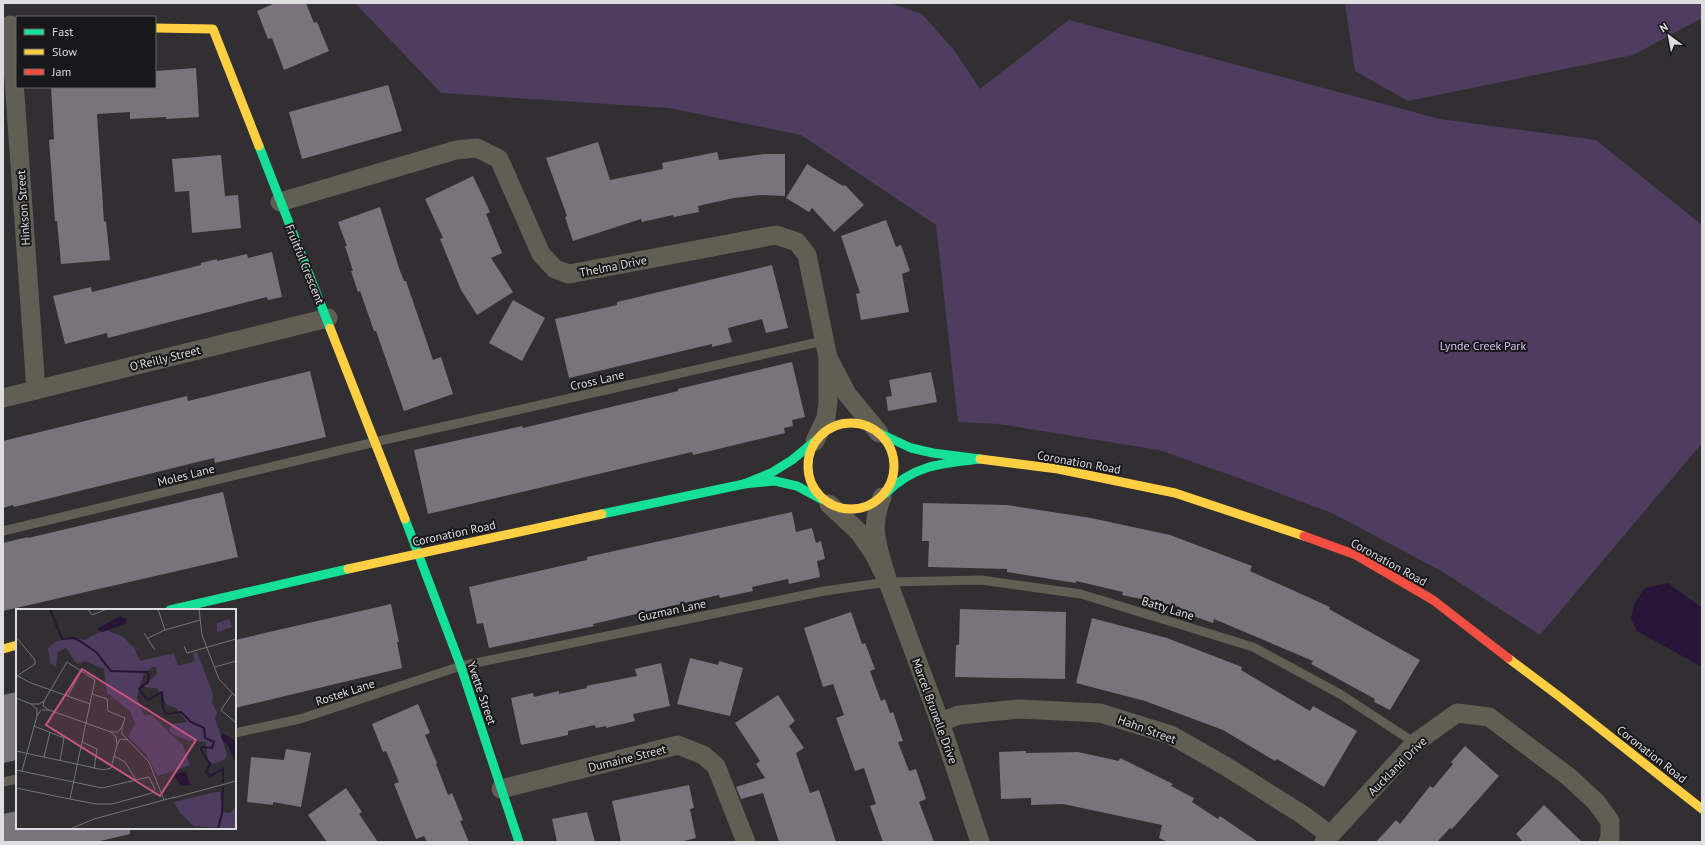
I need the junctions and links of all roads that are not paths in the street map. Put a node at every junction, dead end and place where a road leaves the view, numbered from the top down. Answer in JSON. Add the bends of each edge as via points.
{"nodes":[{"id":1,"x":10,"y":25,"type":"edge"},
{"id":2,"x":156,"y":28,"type":"edge"},
{"id":3,"x":280,"y":202,"type":"junction"},
{"id":4,"x":328,"y":318,"type":"junction"},
{"id":5,"x":826,"y":350,"type":"junction"},
{"id":6,"x":36,"y":390,"type":"junction"},
{"id":7,"x":3,"y":398,"type":"edge"},
{"id":8,"x":879,"y":433,"type":"junction"},
{"id":9,"x":815,"y":441,"type":"junction"},
{"id":10,"x":375,"y":442,"type":"junction"},
{"id":11,"x":980,"y":459,"type":"junction"},
{"id":12,"x":744,"y":484,"type":"junction"},
{"id":13,"x":882,"y":497,"type":"junction"},
{"id":14,"x":829,"y":504,"type":"junction"},
{"id":15,"x":3,"y":530,"type":"edge"},
{"id":16,"x":418,"y":553,"type":"junction"},
{"id":17,"x":888,"y":582,"type":"junction"},
{"id":18,"x":174,"y":609,"type":"edge"},
{"id":19,"x":16,"y":645,"type":"edge"},
{"id":20,"x":3,"y":648,"type":"edge"},
{"id":21,"x":461,"y":666,"type":"junction"},
{"id":22,"x":940,"y":722,"type":"junction"},
{"id":23,"x":236,"y":733,"type":"edge"},
{"id":24,"x":1415,"y":743,"type":"junction"},
{"id":25,"x":16,"y":779,"type":"edge"},
{"id":26,"x":3,"y":782,"type":"edge"},
{"id":27,"x":502,"y":789,"type":"junction"},
{"id":28,"x":1702,"y":809,"type":"edge"},
{"id":29,"x":1327,"y":839,"type":"edge"},
{"id":30,"x":519,"y":842,"type":"edge"},
{"id":31,"x":746,"y":842,"type":"edge"},
{"id":32,"x":980,"y":842,"type":"edge"},
{"id":33,"x":1608,"y":842,"type":"edge"}],
"edges":[{"from":1,"to":6,"type":"street","name":"Hinkson Street"},
{"from":2,"to":3,"type":"street","name":"Fruitful Crescent","via":[[213,29]]},
{"from":3,"to":4,"type":"street","name":"Fruitful Crescent"},
{"from":3,"to":5,"type":"street","name":"Thelma Drive","via":[[456,150],[478,148],[500,159],[541,254],[555,269],[569,274],[776,235],[797,242],[807,256]]},
{"from":4,"to":6,"type":"street","name":"O'Reilly Street"},
{"from":4,"to":10,"type":"street","name":"Fruitful Crescent"},
{"from":5,"to":8,"type":"street","name":"Thelma Drive","via":[[847,394]]},
{"from":5,"to":9,"type":"street","name":"Thelma Drive","via":[[828,402],[826,418]]},
{"from":5,"to":10,"type":"lane","name":"Cross Lane"},
{"from":6,"to":7,"type":"street","name":"O'Reilly Street"},
{"from":8,"to":9,"type":"street","via":[[860,424],[838,424]]},
{"from":8,"to":11,"type":"street","name":"Coronation Road","via":[[911,448]]},
{"from":8,"to":13,"type":"street","via":[[894,457],[890,485]]},
{"from":9,"to":12,"type":"street","name":"Coronation Road","via":[[771,473]]},
{"from":9,"to":14,"type":"street","via":[[809,454],[807,469],[818,495]]},
{"from":10,"to":15,"type":"lane","name":"Moles Lane"},
{"from":10,"to":16,"type":"street","name":"Fruitful Crescent"},
{"from":11,"to":13,"type":"street","name":"Coronation Road","via":[[937,463],[903,478]]},
{"from":11,"to":28,"type":"street","name":"Coronation Road","via":[[1058,469],[1175,493],[1356,555],[1433,600]]},
{"from":12,"to":14,"type":"street","name":"Coronation Road","via":[[775,481],[797,486]]},
{"from":12,"to":16,"type":"street","name":"Coronation Road"},
{"from":13,"to":14,"type":"street","via":[[870,505],[857,509],[843,509]]},
{"from":13,"to":17,"type":"street","name":"Marcel Brunelle Drive","via":[[875,515],[875,536]]},
{"from":14,"to":17,"type":"street","name":"Marcel Brunelle Drive","via":[[859,532]]},
{"from":16,"to":18,"type":"street","name":"Coronation Road"},
{"from":16,"to":21,"type":"street","name":"Yvette Street"},
{"from":17,"to":21,"type":"lane","name":"Guzman Lane","via":[[824,591]]},
{"from":17,"to":22,"type":"street","name":"Marcel Brunelle Drive"},
{"from":17,"to":24,"type":"lane","name":"Batty Lane","via":[[981,580],[1081,594],[1253,647],[1340,694]]},
{"from":19,"to":20,"type":"street"},
{"from":21,"to":23,"type":"lane","name":"Rostek Lane","via":[[300,719]]},
{"from":21,"to":27,"type":"street","name":"Yvette Street"},
{"from":22,"to":29,"type":"street","name":"Hahn Street","via":[[959,715],[1019,709],[1100,713],[1171,735],[1302,815]]},
{"from":22,"to":32,"type":"street","name":"Marcel Brunelle Drive"},
{"from":24,"to":29,"type":"street","name":"Auckland Drive"},
{"from":24,"to":33,"type":"street","name":"Auckland Drive","via":[[1457,713],[1489,716],[1569,777],[1596,802],[1610,821]]},
{"from":25,"to":26,"type":"lane"},
{"from":27,"to":30,"type":"street","name":"Yvette Street"},
{"from":27,"to":31,"type":"street","name":"Dumaine Street","via":[[678,746],[703,755],[716,766]]}]}
